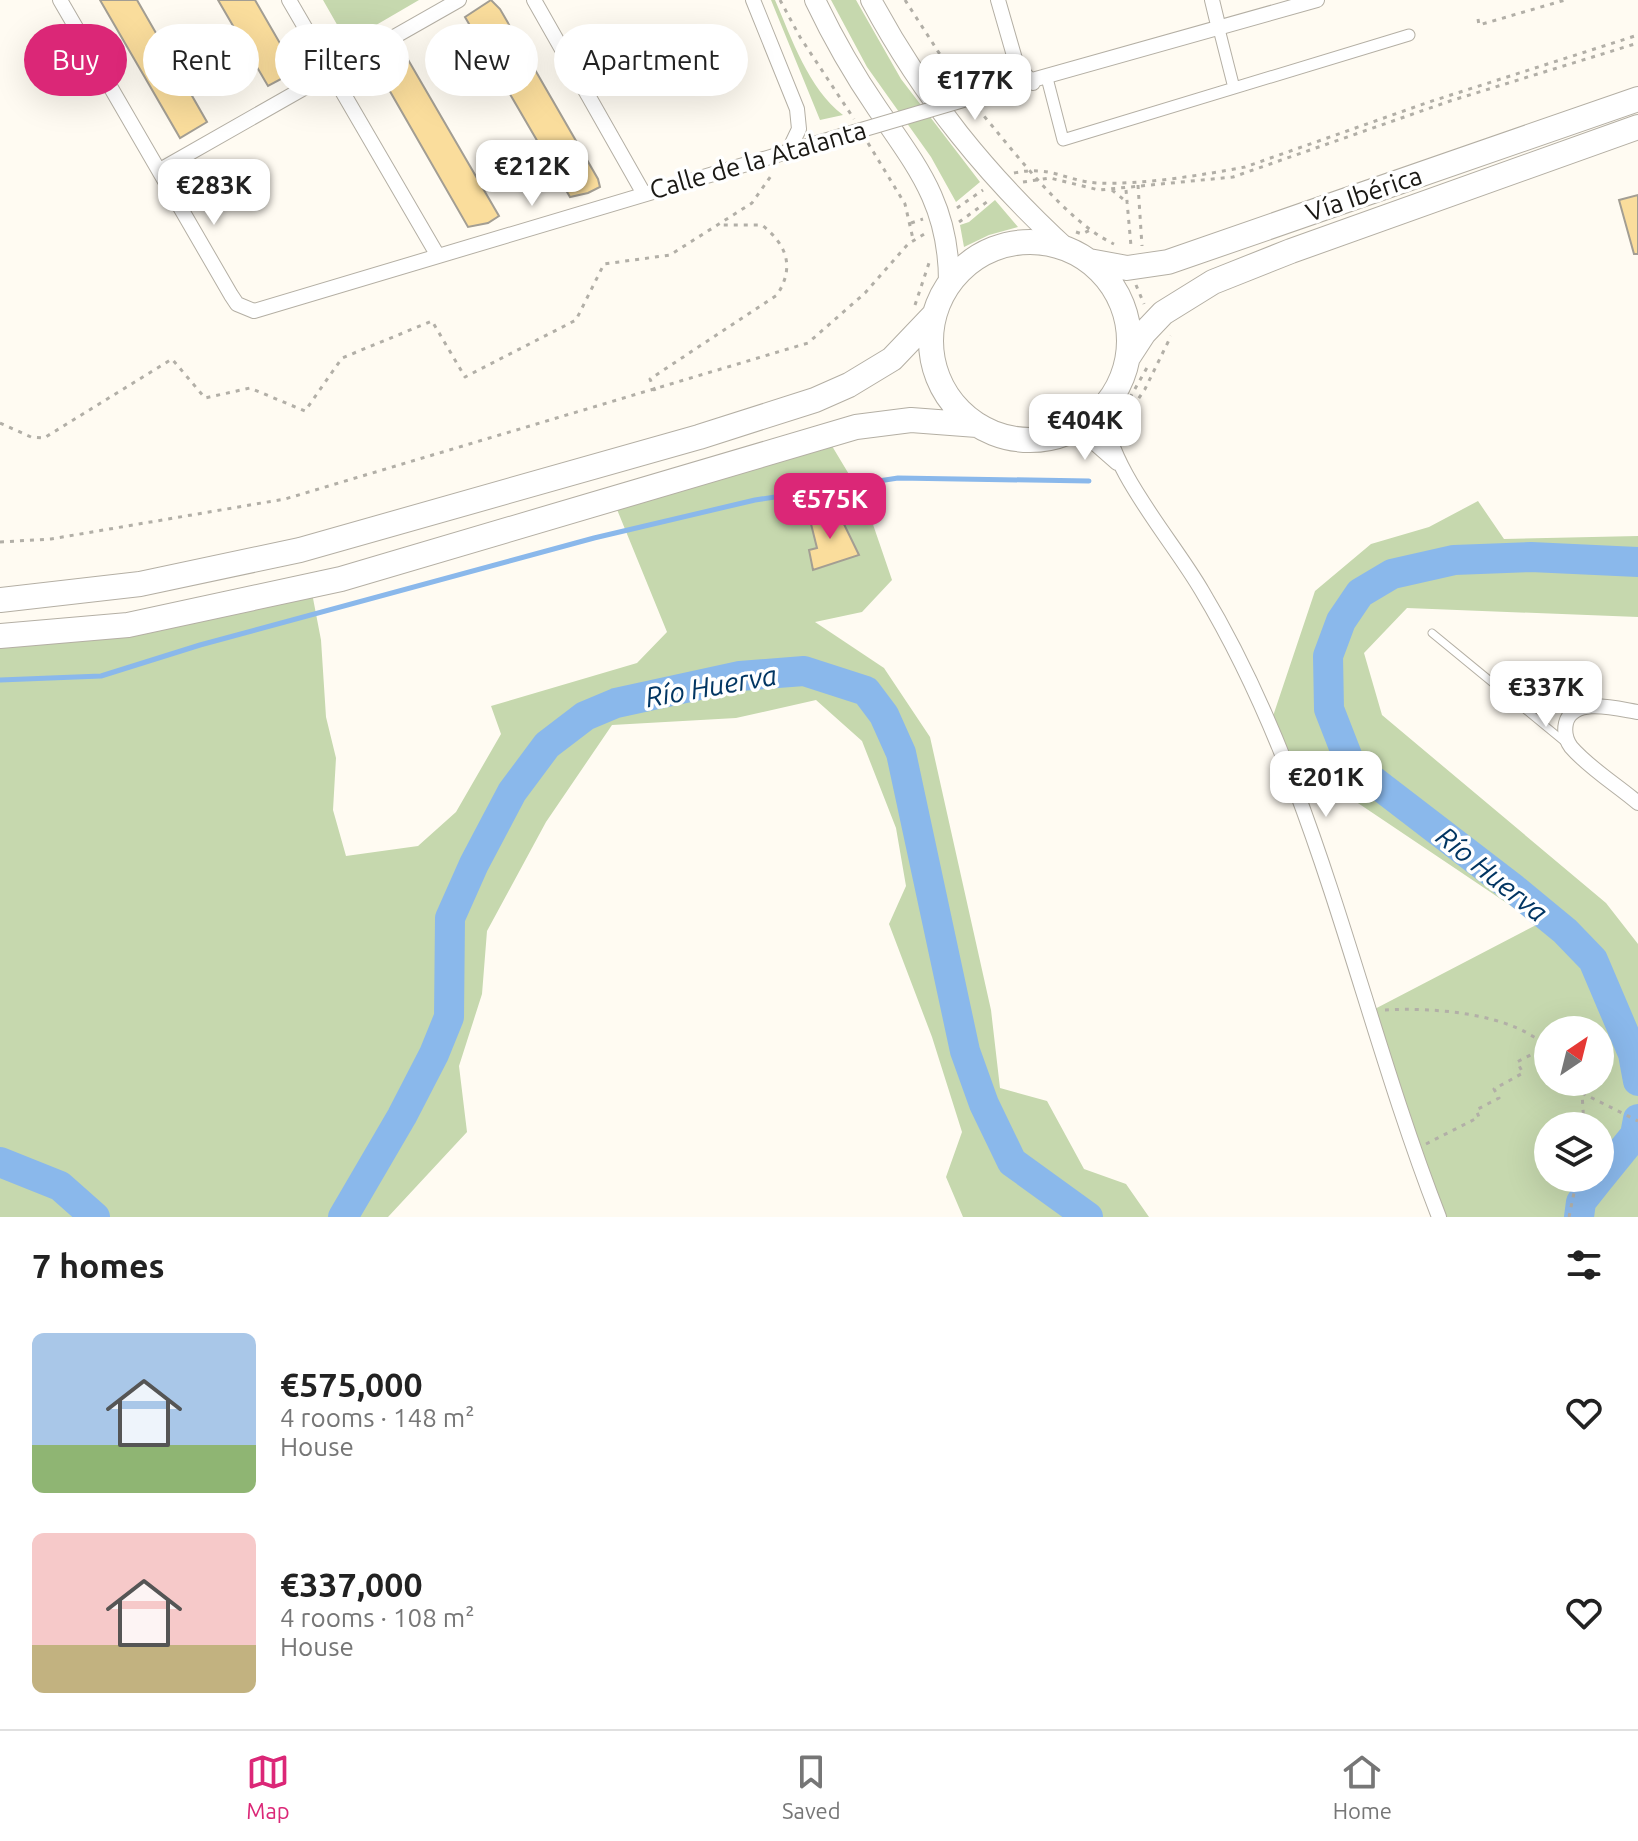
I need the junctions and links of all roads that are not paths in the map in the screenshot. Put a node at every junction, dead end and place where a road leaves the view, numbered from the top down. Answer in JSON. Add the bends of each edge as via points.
{"nodes":[{"id":1,"x":60,"y":0,"type":"edge"},
{"id":2,"x":289,"y":0,"type":"edge"},
{"id":3,"x":459,"y":0,"type":"edge"},
{"id":4,"x":534,"y":0,"type":"edge"},
{"id":5,"x":753,"y":0,"type":"edge"},
{"id":6,"x":815,"y":0,"type":"edge"},
{"id":7,"x":871,"y":0,"type":"edge"},
{"id":8,"x":998,"y":0,"type":"edge"},
{"id":9,"x":1212,"y":0,"type":"edge"},
{"id":10,"x":1317,"y":0,"type":"edge"},
{"id":11,"x":303,"y":24,"type":"edge"},
{"id":12,"x":409,"y":29,"type":"edge"},
{"id":13,"x":1219,"y":29,"type":"junction"},
{"id":14,"x":1409,"y":35,"type":"dead end"},
{"id":15,"x":1040,"y":80,"type":"junction"},
{"id":16,"x":1234,"y":88,"type":"junction"},
{"id":17,"x":291,"y":96,"type":"edge"},
{"id":18,"x":345,"y":96,"type":"edge"},
{"id":19,"x":1638,"y":99,"type":"edge"},
{"id":20,"x":1638,"y":127,"type":"edge"},
{"id":21,"x":788,"y":152,"type":"junction"},
{"id":22,"x":160,"y":170,"type":"junction"},
{"id":23,"x":644,"y":194,"type":"junction"},
{"id":24,"x":438,"y":256,"type":"junction"},
{"id":25,"x":1078,"y":256,"type":"junction"},
{"id":26,"x":949,"y":282,"type":"junction"},
{"id":27,"x":921,"y":315,"type":"junction"},
{"id":28,"x":1129,"y":356,"type":"junction"},
{"id":29,"x":1103,"y":407,"type":"junction"},
{"id":30,"x":977,"y":425,"type":"junction"},
{"id":31,"x":1077,"y":428,"type":"junction"},
{"id":32,"x":1120,"y":466,"type":"junction"},
{"id":33,"x":0,"y":600,"type":"edge"},
{"id":34,"x":1432,"y":633,"type":"dead end"},
{"id":35,"x":0,"y":636,"type":"edge"},
{"id":36,"x":1638,"y":712,"type":"edge"},
{"id":37,"x":1574,"y":750,"type":"junction"},
{"id":38,"x":1638,"y":803,"type":"edge"},
{"id":39,"x":1439,"y":1217,"type":"edge"}],
"edges":[{"from":1,"to":22,"type":"street"},
{"from":2,"to":11,"type":"street"},
{"from":3,"to":12,"type":"street"},
{"from":4,"to":23,"type":"street"},
{"from":5,"to":21,"type":"street","via":[[797,109],[799,129]]},
{"from":6,"to":26,"type":"main road","via":[[854,74],[950,218]]},
{"from":7,"to":25,"type":"main road","via":[[946,121],[1002,187]]},
{"from":8,"to":15,"type":"street","via":[[1017,66]]},
{"from":9,"to":13,"type":"street"},
{"from":10,"to":13,"type":"street","name":"Calle de la Atalanta"},
{"from":13,"to":15,"type":"street","name":"Calle de la Atalanta"},
{"from":13,"to":16,"type":"street"},
{"from":14,"to":16,"type":"street"},
{"from":15,"to":16,"type":"street","via":[[1063,140]]},
{"from":15,"to":21,"type":"street","name":"Calle de la Atalanta","bridge":true},
{"from":17,"to":22,"type":"street"},
{"from":18,"to":24,"type":"street"},
{"from":19,"to":25,"type":"highway","name":"Vía Ibérica","via":[[1168,262],[1127,268]]},
{"from":20,"to":28,"type":"highway","name":"Vía Ibérica","via":[[1213,282],[1155,321]]},
{"from":21,"to":23,"type":"street","name":"Calle de la Atalanta"},
{"from":22,"to":24,"type":"street","name":"Calle de la Atalanta","via":[[237,304],[254,311]]},
{"from":23,"to":24,"type":"street","name":"Calle de la Atalanta"},
{"from":25,"to":26,"type":"highway","via":[[1033,242],[1012,244],[972,261]]},
{"from":25,"to":28,"type":"highway","via":[[1103,273],[1124,307]]},
{"from":26,"to":27,"type":"highway"},
{"from":27,"to":30,"type":"highway","via":[[939,382],[951,402]]},
{"from":27,"to":33,"type":"highway","via":[[892,359],[849,385],[699,437],[300,550],[140,584]]},
{"from":28,"to":29,"type":"highway"},
{"from":29,"to":31,"type":"highway"},
{"from":29,"to":32,"type":"street"},
{"from":30,"to":31,"type":"highway","via":[[1034,440]]},
{"from":30,"to":35,"type":"highway","via":[[911,420],[856,427],[341,579],[128,625]]},
{"from":31,"to":32,"type":"street"},
{"from":32,"to":39,"type":"street","via":[[1210,603],[1271,722]]},
{"from":34,"to":37,"type":"lane"},
{"from":36,"to":37,"type":"street","via":[[1585,706],[1573,711],[1565,732]]},
{"from":37,"to":38,"type":"street"}]}
